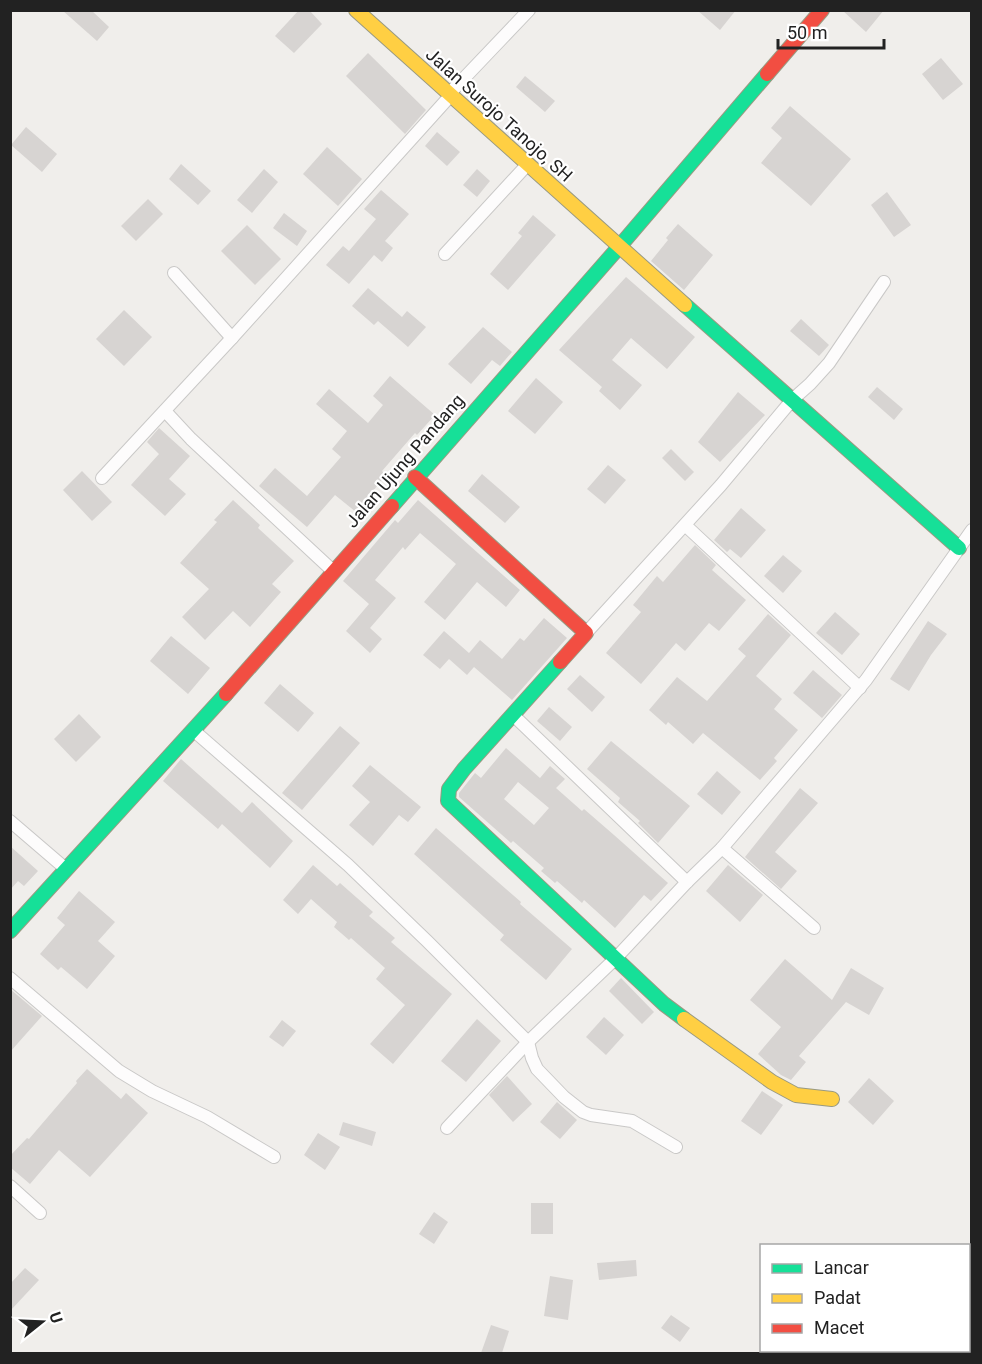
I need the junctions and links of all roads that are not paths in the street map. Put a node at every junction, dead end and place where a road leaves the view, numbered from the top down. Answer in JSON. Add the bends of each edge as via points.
{"nodes":[{"id":1,"x":356,"y":10,"type":"edge"},
{"id":2,"x":529,"y":10,"type":"edge"},
{"id":3,"x":822,"y":10,"type":"edge"},
{"id":4,"x":450,"y":95,"type":"junction"},
{"id":5,"x":527,"y":165,"type":"junction"},
{"id":6,"x":619,"y":247,"type":"junction"},
{"id":7,"x":445,"y":254,"type":"dead end"},
{"id":8,"x":174,"y":273,"type":"dead end"},
{"id":9,"x":884,"y":282,"type":"dead end"},
{"id":10,"x":232,"y":338,"type":"junction"},
{"id":11,"x":792,"y":400,"type":"junction"},
{"id":12,"x":165,"y":411,"type":"junction"},
{"id":13,"x":415,"y":477,"type":"junction"},
{"id":14,"x":102,"y":478,"type":"dead end"},
{"id":15,"x":685,"y":525,"type":"junction"},
{"id":16,"x":972,"y":530,"type":"edge"},
{"id":17,"x":959,"y":548,"type":"junction"},
{"id":18,"x":333,"y":570,"type":"junction"},
{"id":19,"x":586,"y":633,"type":"junction"},
{"id":20,"x":860,"y":688,"type":"junction"},
{"id":21,"x":513,"y":715,"type":"junction"},
{"id":22,"x":193,"y":730,"type":"junction"},
{"id":23,"x":10,"y":821,"type":"edge"},
{"id":24,"x":722,"y":848,"type":"junction"},
{"id":25,"x":66,"y":868,"type":"junction"},
{"id":26,"x":687,"y":882,"type":"junction"},
{"id":27,"x":814,"y":928,"type":"dead end"},
{"id":28,"x":10,"y":931,"type":"edge"},
{"id":29,"x":615,"y":959,"type":"junction"},
{"id":30,"x":10,"y":978,"type":"edge"},
{"id":31,"x":528,"y":1042,"type":"junction"},
{"id":32,"x":832,"y":1100,"type":"dead end"},
{"id":33,"x":447,"y":1128,"type":"dead end"},
{"id":34,"x":676,"y":1147,"type":"dead end"},
{"id":35,"x":274,"y":1157,"type":"dead end"},
{"id":36,"x":10,"y":1186,"type":"edge"},
{"id":37,"x":40,"y":1213,"type":"dead end"}],
"edges":[{"from":1,"to":4,"type":"street","name":"Jalan Surojo Tanojo, SH"},
{"from":2,"to":4,"type":"street"},
{"from":3,"to":6,"type":"street","name":"Jalan Ujung Pandang"},
{"from":4,"to":5,"type":"street","name":"Jalan Surojo Tanojo, SH"},
{"from":4,"to":10,"type":"street"},
{"from":5,"to":6,"type":"street","name":"Jalan Surojo Tanojo, SH"},
{"from":5,"to":7,"type":"street"},
{"from":6,"to":11,"type":"street","name":"Jalan Surojo Tanojo, SH"},
{"from":6,"to":13,"type":"street","name":"Jalan Ujung Pandang"},
{"from":8,"to":10,"type":"street"},
{"from":9,"to":11,"type":"street","via":[[829,363]]},
{"from":10,"to":12,"type":"street"},
{"from":11,"to":15,"type":"street"},
{"from":11,"to":17,"type":"street","name":"Jalan Surojo Tanojo, SH"},
{"from":12,"to":14,"type":"street"},
{"from":12,"to":18,"type":"street"},
{"from":13,"to":18,"type":"street","name":"Jalan Ujung Pandang"},
{"from":13,"to":19,"type":"street"},
{"from":15,"to":19,"type":"street"},
{"from":15,"to":20,"type":"street"},
{"from":16,"to":17,"type":"street"},
{"from":17,"to":20,"type":"street"},
{"from":18,"to":22,"type":"street","name":"Jalan Ujung Pandang"},
{"from":19,"to":21,"type":"street"},
{"from":20,"to":24,"type":"street"},
{"from":21,"to":26,"type":"street"},
{"from":21,"to":29,"type":"street","via":[[449,789],[448,801]]},
{"from":22,"to":25,"type":"street","name":"Jalan Ujung Pandang"},
{"from":22,"to":31,"type":"street","via":[[356,873]]},
{"from":23,"to":25,"type":"street"},
{"from":24,"to":26,"type":"street"},
{"from":24,"to":27,"type":"street"},
{"from":25,"to":28,"type":"street","name":"Jalan Ujung Pandang"},
{"from":26,"to":29,"type":"street"},
{"from":29,"to":31,"type":"street"},
{"from":29,"to":32,"type":"street","via":[[664,1004],[772,1082],[796,1095]]},
{"from":30,"to":35,"type":"street","via":[[119,1071]]},
{"from":31,"to":33,"type":"street"},
{"from":31,"to":34,"type":"street","via":[[537,1069],[583,1112],[640,1124]]},
{"from":36,"to":37,"type":"street"}]}
